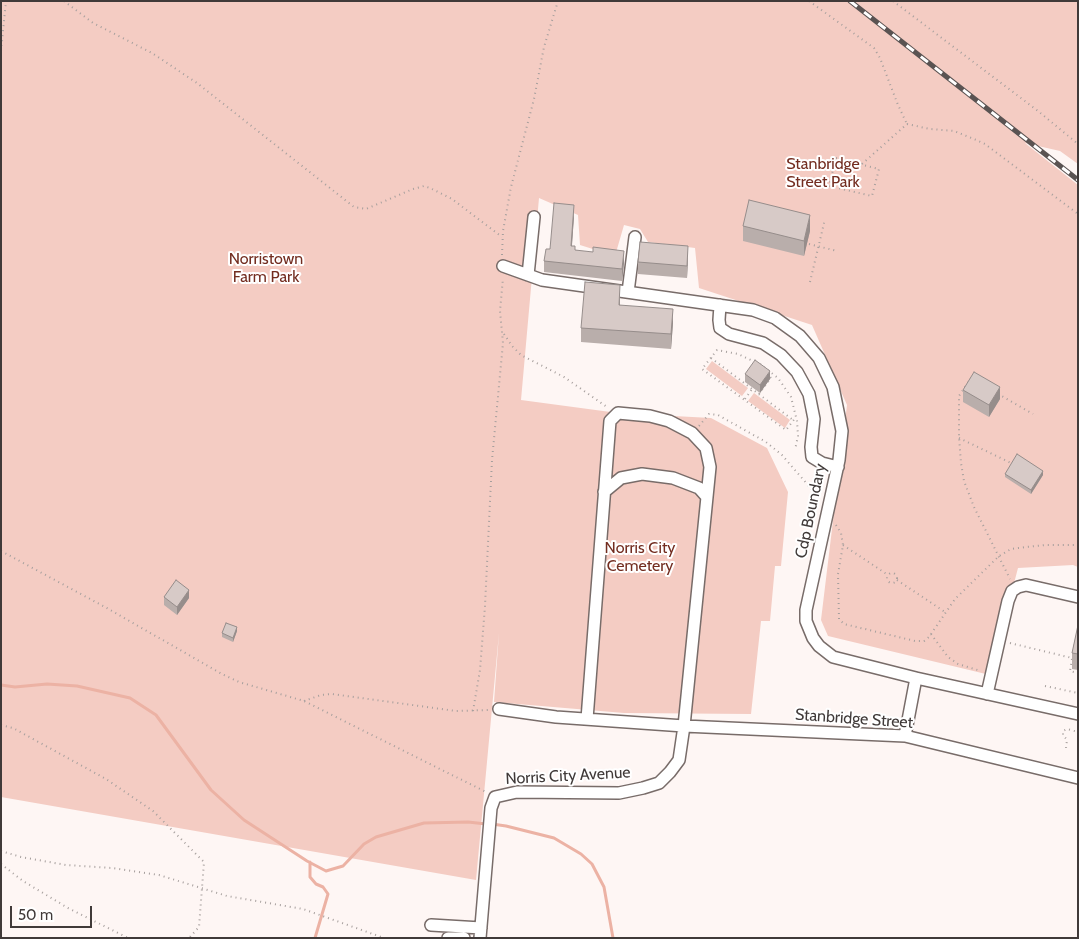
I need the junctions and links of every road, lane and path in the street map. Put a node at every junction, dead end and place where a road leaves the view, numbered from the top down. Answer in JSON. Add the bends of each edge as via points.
{"nodes":[{"id":1,"x":6,"y":1,"type":"edge"},
{"id":2,"x":64,"y":1,"type":"edge"},
{"id":3,"x":558,"y":1,"type":"edge"},
{"id":4,"x":809,"y":1,"type":"edge"},
{"id":5,"x":893,"y":1,"type":"edge"},
{"id":6,"x":1,"y":51,"type":"edge"},
{"id":7,"x":907,"y":124,"type":"junction"},
{"id":8,"x":1078,"y":144,"type":"edge"},
{"id":9,"x":861,"y":164,"type":"junction"},
{"id":10,"x":1078,"y":214,"type":"edge"},
{"id":11,"x":534,"y":217,"type":"dead end"},
{"id":12,"x":825,"y":219,"type":"dead end"},
{"id":13,"x":635,"y":236,"type":"dead end"},
{"id":14,"x":502,"y":238,"type":"junction"},
{"id":15,"x":809,"y":244,"type":"dead end"},
{"id":16,"x":818,"y":246,"type":"junction"},
{"id":17,"x":837,"y":251,"type":"dead end"},
{"id":18,"x":503,"y":266,"type":"junction"},
{"id":19,"x":528,"y":275,"type":"junction"},
{"id":20,"x":810,"y":282,"type":"dead end"},
{"id":21,"x":628,"y":292,"type":"junction"},
{"id":22,"x":720,"y":305,"type":"junction"},
{"id":23,"x":503,"y":332,"type":"junction"},
{"id":24,"x":711,"y":358,"type":"junction"},
{"id":25,"x":766,"y":368,"type":"junction"},
{"id":26,"x":978,"y":382,"type":"edge"},
{"id":27,"x":752,"y":389,"type":"junction"},
{"id":28,"x":994,"y":391,"type":"edge"},
{"id":29,"x":759,"y":394,"type":"junction"},
{"id":30,"x":744,"y":400,"type":"junction"},
{"id":31,"x":618,"y":414,"type":"junction"},
{"id":32,"x":1033,"y":414,"type":"dead end"},
{"id":33,"x":796,"y":417,"type":"junction"},
{"id":34,"x":794,"y":420,"type":"junction"},
{"id":35,"x":692,"y":433,"type":"junction"},
{"id":36,"x":959,"y":437,"type":"junction"},
{"id":37,"x":795,"y":450,"type":"dead end"},
{"id":38,"x":1011,"y":463,"type":"edge"},
{"id":39,"x":838,"y":467,"type":"junction"},
{"id":40,"x":604,"y":492,"type":"junction"},
{"id":41,"x":707,"y":497,"type":"junction"},
{"id":42,"x":822,"y":502,"type":"dead end"},
{"id":43,"x":836,"y":520,"type":"dead end"},
{"id":44,"x":843,"y":545,"type":"junction"},
{"id":45,"x":1078,"y":545,"type":"edge"},
{"id":46,"x":1,"y":551,"type":"edge"},
{"id":47,"x":999,"y":556,"type":"junction"},
{"id":48,"x":888,"y":575,"type":"junction"},
{"id":49,"x":897,"y":580,"type":"junction"},
{"id":50,"x":1015,"y":589,"type":"junction"},
{"id":51,"x":1078,"y":598,"type":"edge"},
{"id":52,"x":945,"y":612,"type":"junction"},
{"id":53,"x":931,"y":634,"type":"junction"},
{"id":54,"x":998,"y":639,"type":"junction"},
{"id":55,"x":1073,"y":651,"type":"edge"},
{"id":56,"x":1072,"y":658,"type":"junction"},
{"id":57,"x":990,"y":673,"type":"junction"},
{"id":58,"x":1078,"y":673,"type":"edge"},
{"id":59,"x":916,"y":678,"type":"junction"},
{"id":60,"x":1045,"y":686,"type":"dead end"},
{"id":61,"x":1078,"y":693,"type":"edge"},
{"id":62,"x":987,"y":694,"type":"junction"},
{"id":63,"x":304,"y":701,"type":"junction"},
{"id":64,"x":498,"y":710,"type":"joint"},
{"id":65,"x":473,"y":711,"type":"junction"},
{"id":66,"x":1078,"y":714,"type":"edge"},
{"id":67,"x":587,"y":719,"type":"junction"},
{"id":68,"x":1,"y":725,"type":"edge"},
{"id":69,"x":684,"y":726,"type":"junction"},
{"id":70,"x":1078,"y":732,"type":"edge"},
{"id":71,"x":905,"y":736,"type":"junction"},
{"id":72,"x":1066,"y":748,"type":"dead end"},
{"id":73,"x":1078,"y":778,"type":"edge"},
{"id":74,"x":495,"y":797,"type":"junction"},
{"id":75,"x":1,"y":851,"type":"edge"},
{"id":76,"x":1,"y":864,"type":"edge"},
{"id":77,"x":202,"y":888,"type":"junction"},
{"id":78,"x":431,"y":926,"type":"dead end"},
{"id":79,"x":480,"y":933,"type":"edge"},
{"id":80,"x":128,"y":938,"type":"edge"},
{"id":81,"x":189,"y":938,"type":"edge"},
{"id":82,"x":384,"y":938,"type":"edge"},
{"id":83,"x":448,"y":938,"type":"edge"},
{"id":84,"x":464,"y":938,"type":"edge"}],
"edges":[{"from":1,"to":6,"type":"path"},
{"from":2,"to":14,"type":"path","via":[[93,23],[152,53],[197,83],[354,207],[373,207],[424,186],[452,199]]},
{"from":3,"to":14,"type":"path","via":[[544,47]]},
{"from":4,"to":7,"type":"path","via":[[874,48]]},
{"from":5,"to":8,"type":"path"},
{"from":7,"to":9,"type":"path"},
{"from":7,"to":10,"type":"path","via":[[954,131],[974,139]]},
{"from":9,"to":9,"type":"path","via":[[879,169],[872,196],[829,186],[836,158]]},
{"from":11,"to":19,"type":"street"},
{"from":12,"to":16,"type":"path"},
{"from":13,"to":21,"type":"street"},
{"from":14,"to":18,"type":"path"},
{"from":15,"to":16,"type":"path"},
{"from":16,"to":17,"type":"path"},
{"from":16,"to":20,"type":"path"},
{"from":18,"to":19,"type":"street","name":"Cdp Boundary"},
{"from":18,"to":23,"type":"path","via":[[500,311]]},
{"from":19,"to":21,"type":"street","name":"Cdp Boundary","via":[[542,280]]},
{"from":21,"to":22,"type":"street","name":"Cdp Boundary"},
{"from":22,"to":39,"type":"street","name":"Cdp Boundary","via":[[753,310],[775,318],[800,336],[819,358],[833,387],[840,417],[842,443]]},
{"from":22,"to":39,"type":"street","via":[[720,328],[729,334],[763,343],[781,355],[797,372],[809,394],[814,419],[812,457]]},
{"from":23,"to":31,"type":"path","via":[[521,356],[564,377]]},
{"from":23,"to":65,"type":"path","via":[[480,670]]},
{"from":24,"to":25,"type":"path","via":[[717,350],[728,351]]},
{"from":24,"to":27,"type":"path"},
{"from":24,"to":30,"type":"path","via":[[702,369]]},
{"from":25,"to":29,"type":"path","via":[[763,372],[771,378]]},
{"from":25,"to":33,"type":"path","via":[[784,386]]},
{"from":26,"to":36,"type":"path","via":[[971,377],[959,396]]},
{"from":27,"to":29,"type":"path"},
{"from":27,"to":30,"type":"path"},
{"from":28,"to":32,"type":"path"},
{"from":29,"to":34,"type":"path"},
{"from":30,"to":34,"type":"path","via":[[786,430]]},
{"from":31,"to":35,"type":"street","via":[[650,416]]},
{"from":31,"to":40,"type":"street","via":[[610,421]]},
{"from":33,"to":34,"type":"path"},
{"from":33,"to":37,"type":"path","via":[[798,436]]},
{"from":35,"to":41,"type":"street","name":"Norris City Avenue","via":[[706,448],[710,460]]},
{"from":35,"to":42,"type":"path","via":[[709,414],[718,415],[766,442],[782,455]]},
{"from":36,"to":38,"type":"path"},
{"from":36,"to":47,"type":"path","via":[[964,482]]},
{"from":39,"to":59,"type":"street","name":"Cdp Boundary","via":[[806,621],[818,646],[833,657]]},
{"from":40,"to":41,"type":"street","via":[[621,478],[642,474],[673,478],[700,488]]},
{"from":40,"to":67,"type":"street"},
{"from":41,"to":69,"type":"street","name":"Norris City Avenue"},
{"from":43,"to":44,"type":"path"},
{"from":44,"to":48,"type":"path"},
{"from":44,"to":53,"type":"path","via":[[838,574],[839,619],[844,624],[916,641],[924,641]]},
{"from":45,"to":47,"type":"path","via":[[1011,549]]},
{"from":46,"to":63,"type":"path","via":[[105,606],[214,670],[239,682]]},
{"from":47,"to":50,"type":"path"},
{"from":47,"to":52,"type":"path"},
{"from":48,"to":49,"type":"path","via":[[896,574]]},
{"from":48,"to":49,"type":"path","via":[[890,582]]},
{"from":49,"to":52,"type":"path"},
{"from":50,"to":51,"type":"street","via":[[1026,586]]},
{"from":50,"to":54,"type":"street","via":[[1008,601]]},
{"from":52,"to":53,"type":"path"},
{"from":53,"to":57,"type":"path","via":[[948,657],[958,664]]},
{"from":54,"to":56,"type":"path"},
{"from":54,"to":57,"type":"street"},
{"from":55,"to":56,"type":"path"},
{"from":56,"to":58,"type":"path","via":[[1070,671]]},
{"from":57,"to":62,"type":"street"},
{"from":59,"to":62,"type":"street","name":"Cdp Boundary"},
{"from":59,"to":71,"type":"street"},
{"from":60,"to":61,"type":"path"},
{"from":62,"to":66,"type":"street","name":"Cdp Boundary"},
{"from":63,"to":65,"type":"path","via":[[332,694]]},
{"from":63,"to":74,"type":"path"},
{"from":64,"to":65,"type":"path"},
{"from":64,"to":67,"type":"street","name":"Stanbridge Street"},
{"from":67,"to":69,"type":"street","name":"Stanbridge Street"},
{"from":68,"to":77,"type":"path","via":[[13,728],[106,779],[154,811],[204,862]]},
{"from":69,"to":71,"type":"street","name":"Stanbridge Street"},
{"from":69,"to":74,"type":"street","name":"Norris City Avenue","via":[[678,760],[659,783],[620,792],[517,792]]},
{"from":70,"to":72,"type":"path","via":[[1063,731]]},
{"from":71,"to":73,"type":"street","name":"Stanbridge Street"},
{"from":74,"to":79,"type":"street","name":"Norris City Avenue"},
{"from":75,"to":77,"type":"path","via":[[66,865],[159,875]]},
{"from":76,"to":80,"type":"path","via":[[68,908]]},
{"from":77,"to":81,"type":"path","via":[[199,927]]},
{"from":77,"to":82,"type":"path","via":[[227,896],[303,909]]},
{"from":78,"to":79,"type":"street"},
{"from":83,"to":84,"type":"street"}]}
